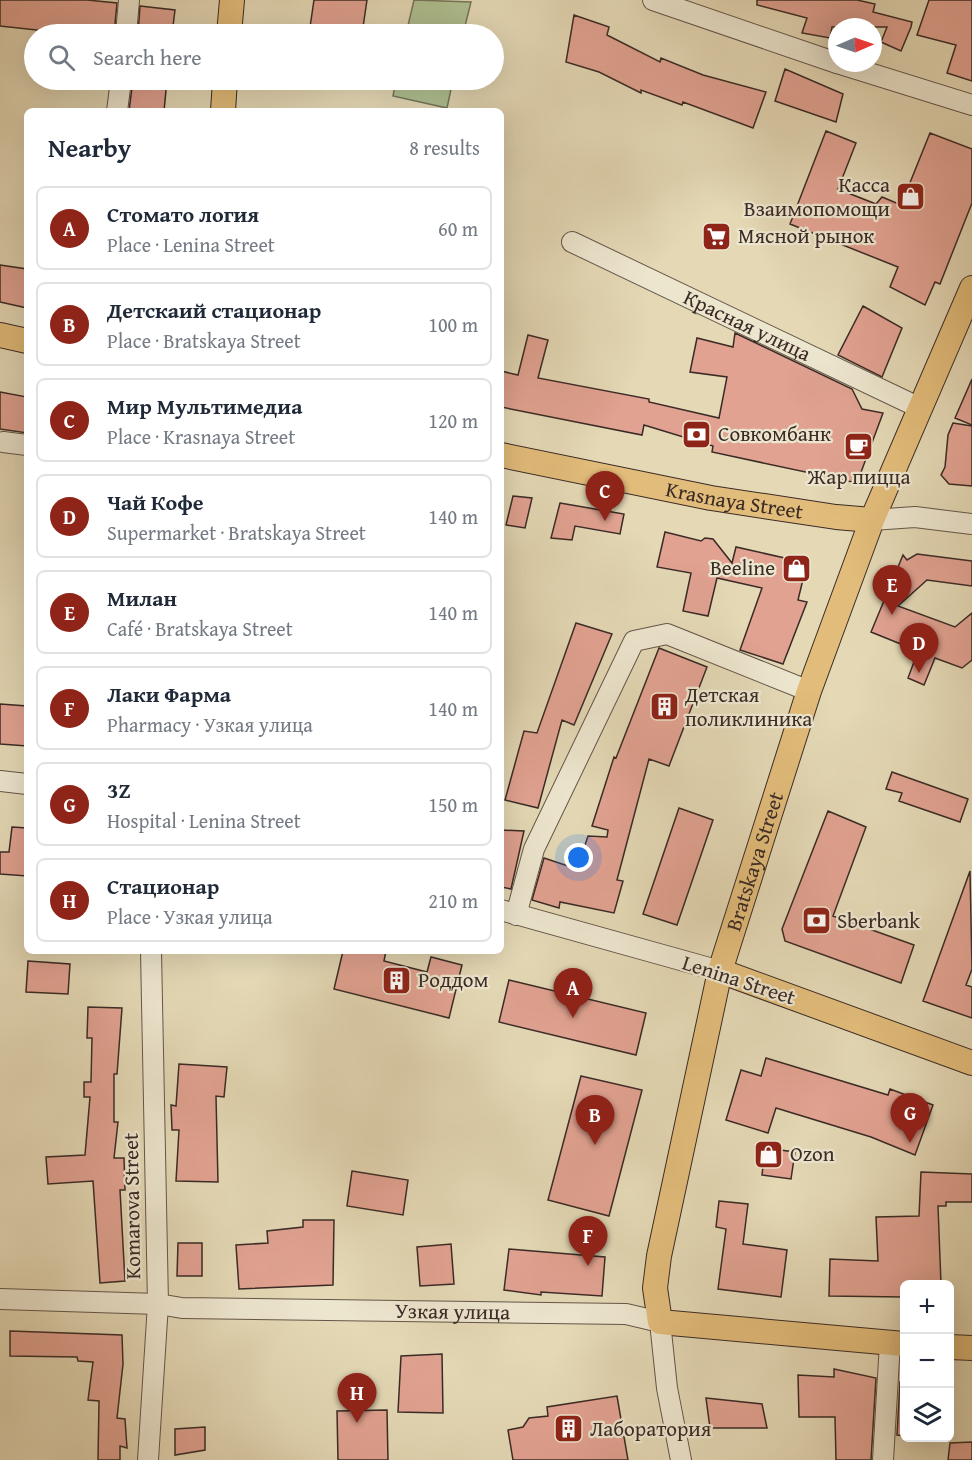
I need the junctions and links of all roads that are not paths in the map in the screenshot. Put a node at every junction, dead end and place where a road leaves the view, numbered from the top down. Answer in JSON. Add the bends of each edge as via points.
{"nodes":[{"id":1,"x":129,"y":0,"type":"edge"},
{"id":2,"x":232,"y":0,"type":"edge"},
{"id":3,"x":653,"y":0,"type":"edge"},
{"id":4,"x":127,"y":24,"type":"edge"},
{"id":5,"x":230,"y":24,"type":"edge"},
{"id":6,"x":828,"y":60,"type":"edge"},
{"id":7,"x":866,"y":72,"type":"edge"},
{"id":8,"x":120,"y":90,"type":"edge"},
{"id":9,"x":224,"y":90,"type":"edge"},
{"id":10,"x":972,"y":105,"type":"edge"},
{"id":11,"x":117,"y":108,"type":"edge"},
{"id":12,"x":222,"y":108,"type":"edge"},
{"id":13,"x":572,"y":242,"type":"dead end"},
{"id":14,"x":972,"y":288,"type":"edge"},
{"id":15,"x":0,"y":335,"type":"edge"},
{"id":16,"x":24,"y":340,"type":"edge"},
{"id":17,"x":920,"y":408,"type":"junction"},
{"id":18,"x":3,"y":442,"type":"dead end"},
{"id":19,"x":24,"y":445,"type":"edge"},
{"id":20,"x":504,"y":456,"type":"edge"},
{"id":21,"x":872,"y":519,"type":"junction"},
{"id":22,"x":972,"y":524,"type":"edge"},
{"id":23,"x":809,"y":691,"type":"junction"},
{"id":24,"x":0,"y":782,"type":"edge"},
{"id":25,"x":24,"y":784,"type":"edge"},
{"id":26,"x":509,"y":913,"type":"edge"},
{"id":27,"x":151,"y":954,"type":"edge"},
{"id":28,"x":720,"y":971,"type":"junction"},
{"id":29,"x":972,"y":1063,"type":"edge"},
{"id":30,"x":0,"y":1299,"type":"edge"},
{"id":31,"x":158,"y":1304,"type":"junction"},
{"id":32,"x":660,"y":1322,"type":"junction"},
{"id":33,"x":897,"y":1343,"type":"edge"},
{"id":34,"x":954,"y":1347,"type":"edge"},
{"id":35,"x":972,"y":1348,"type":"edge"},
{"id":36,"x":148,"y":1460,"type":"edge"},
{"id":37,"x":681,"y":1460,"type":"edge"},
{"id":38,"x":883,"y":1460,"type":"edge"}],
"edges":[{"from":1,"to":4,"type":"street"},
{"from":2,"to":5,"type":"main road"},
{"from":3,"to":6,"type":"street"},
{"from":7,"to":10,"type":"street"},
{"from":8,"to":11,"type":"street"},
{"from":9,"to":12,"type":"main road"},
{"from":13,"to":17,"type":"street","name":"Красная улица"},
{"from":14,"to":17,"type":"main road","name":"Bratskaya Street"},
{"from":15,"to":16,"type":"main road"},
{"from":17,"to":21,"type":"main road","name":"Bratskaya Street"},
{"from":18,"to":19,"type":"street"},
{"from":20,"to":21,"type":"main road","name":"Krasnaya Street","via":[[711,498]]},
{"from":21,"to":22,"type":"street","name":"Krasnaya Street","via":[[915,517]]},
{"from":21,"to":23,"type":"main road","name":"Bratskaya Street"},
{"from":23,"to":26,"type":"street","via":[[667,634],[634,641],[534,849]]},
{"from":23,"to":28,"type":"main road","name":"Bratskaya Street"},
{"from":24,"to":25,"type":"street"},
{"from":26,"to":28,"type":"street","name":"Lenina Street"},
{"from":27,"to":31,"type":"street","name":"Komarova Street"},
{"from":28,"to":29,"type":"main road","name":"Lenina Street"},
{"from":28,"to":32,"type":"main road","name":"Bratskaya Street","via":[[659,1256],[655,1288]]},
{"from":30,"to":31,"type":"street","name":"Узкая улица"},
{"from":31,"to":32,"type":"street","name":"Узкая улица","via":[[182,1308],[626,1314]]},
{"from":31,"to":36,"type":"street","name":"Komarova Street"},
{"from":32,"to":33,"type":"main road","name":"Узкая улица"},
{"from":32,"to":37,"type":"street","name":"Bratskaya Street","via":[[667,1388]]},
{"from":33,"to":38,"type":"street"},
{"from":34,"to":35,"type":"main road"}]}
